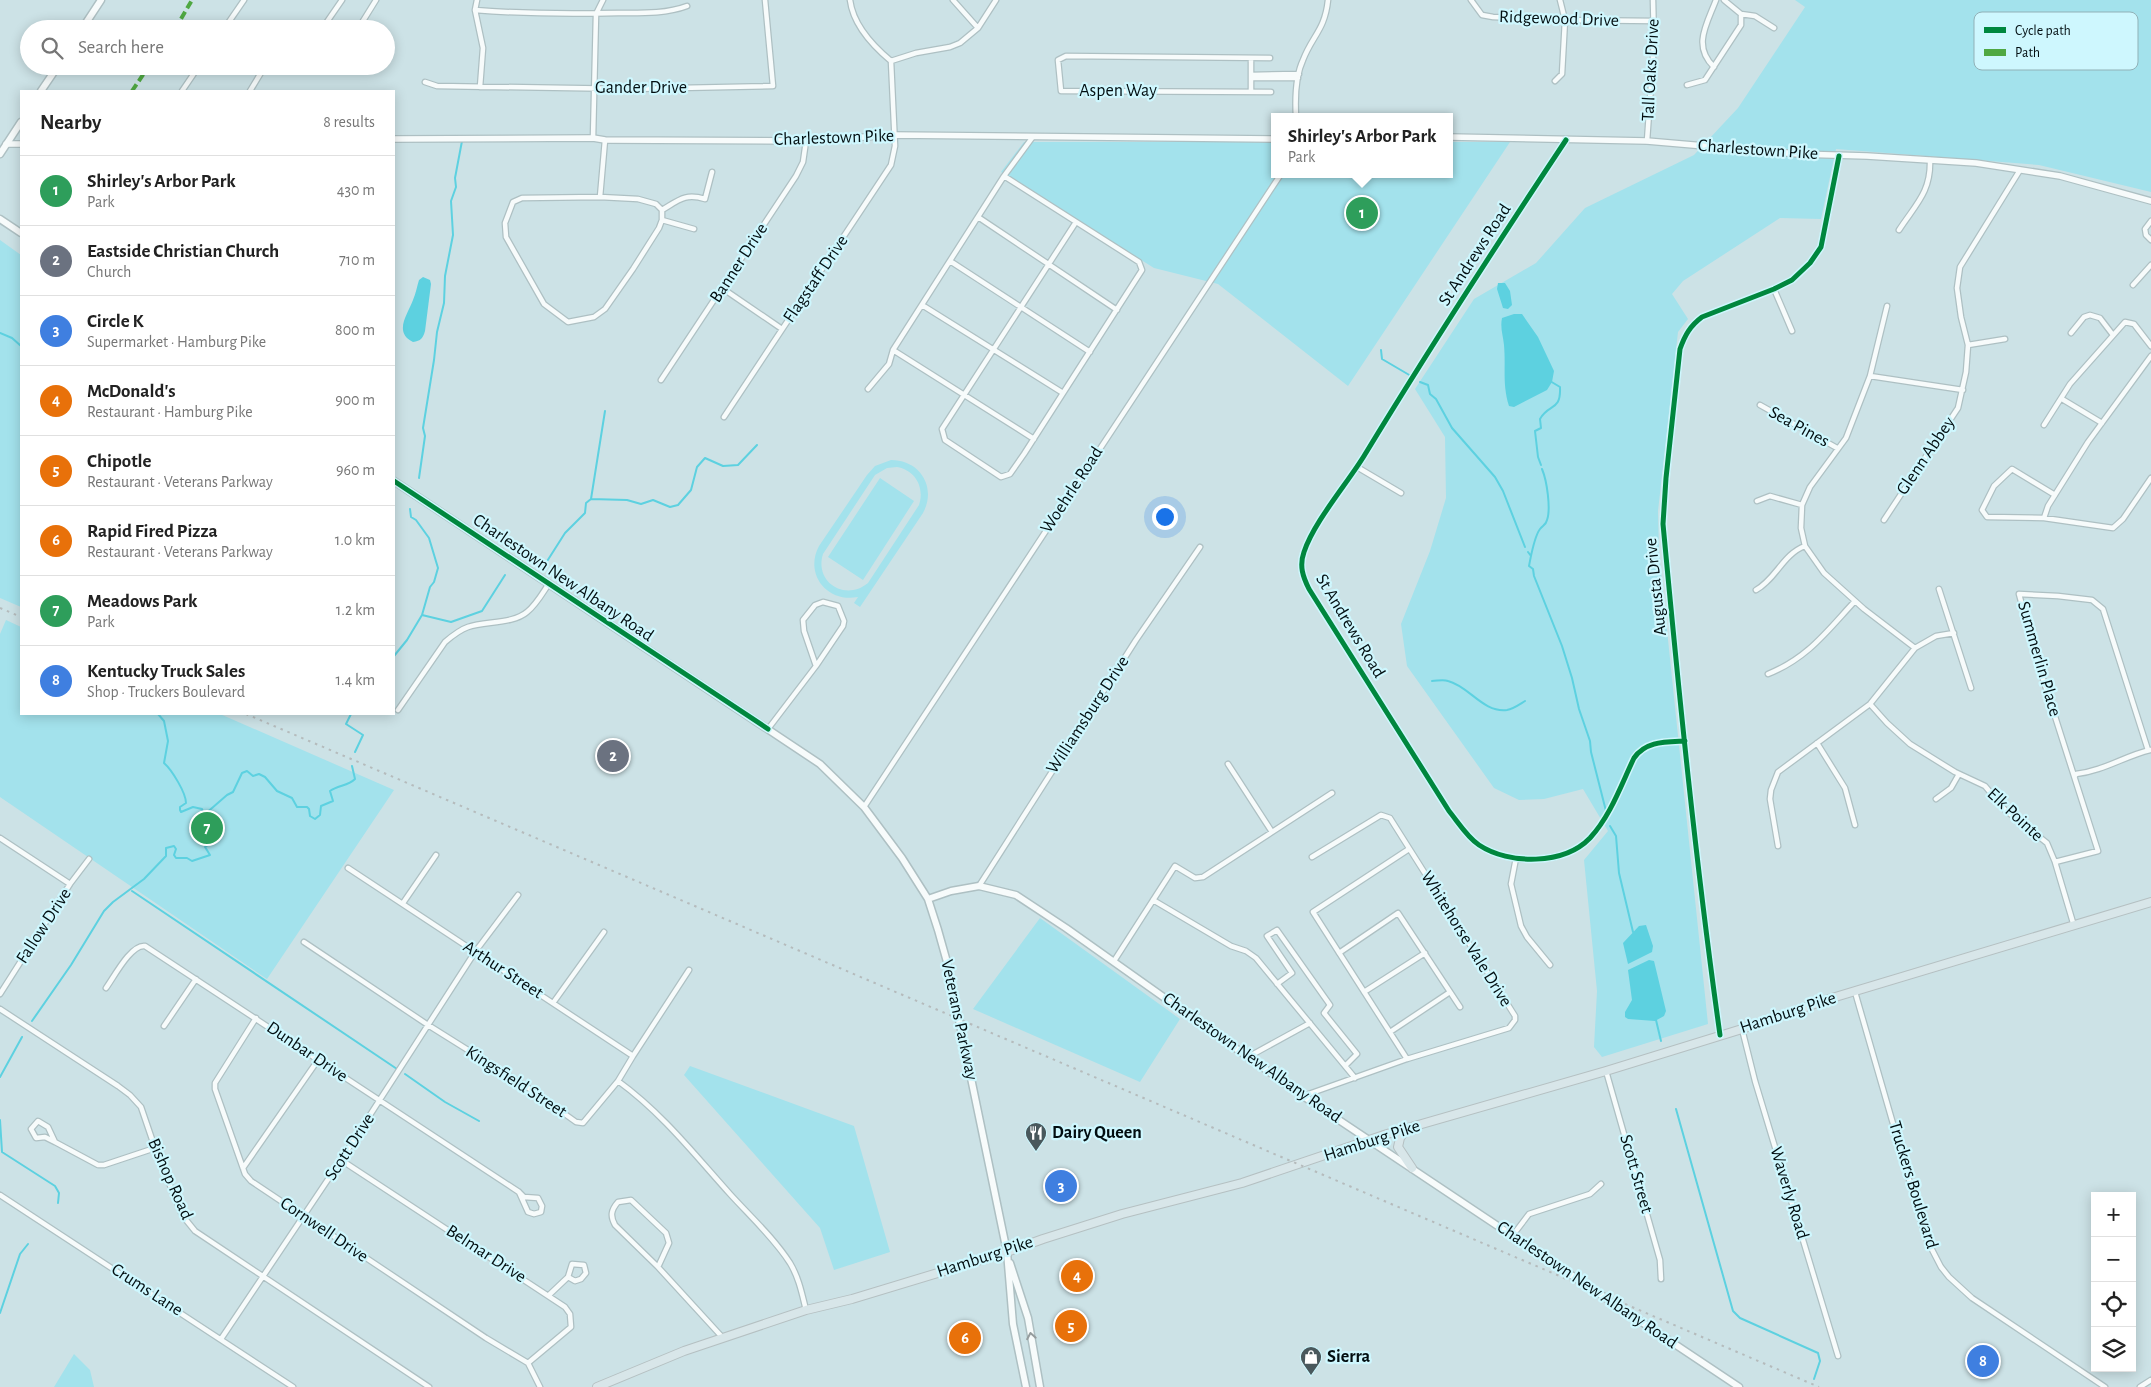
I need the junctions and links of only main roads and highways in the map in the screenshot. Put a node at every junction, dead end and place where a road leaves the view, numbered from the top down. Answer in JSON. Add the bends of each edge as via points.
{"nodes":[{"id":1,"x":101,"y":0,"type":"edge"},
{"id":2,"x":88,"y":20,"type":"edge"},
{"id":3,"x":52,"y":75,"type":"edge"},
{"id":4,"x":42,"y":90,"type":"edge"},
{"id":5,"x":20,"y":123,"type":"edge"},
{"id":6,"x":0,"y":154,"type":"edge"},
{"id":7,"x":0,"y":219,"type":"edge"},
{"id":8,"x":20,"y":232,"type":"edge"},
{"id":9,"x":395,"y":482,"type":"edge"},
{"id":10,"x":864,"y":807,"type":"joint"},
{"id":11,"x":928,"y":899,"type":"junction"},
{"id":12,"x":2151,"y":902,"type":"edge"},
{"id":13,"x":1406,"y":1129,"type":"junction"},
{"id":14,"x":1370,"y":1141,"type":"junction"},
{"id":15,"x":1412,"y":1168,"type":"junction"},
{"id":16,"x":1007,"y":1252,"type":"junction"},
{"id":17,"x":596,"y":1387,"type":"edge"},
{"id":18,"x":1026,"y":1387,"type":"edge"},
{"id":19,"x":1040,"y":1387,"type":"edge"},
{"id":20,"x":1739,"y":1387,"type":"edge"}],
"edges":[{"from":1,"to":2,"type":"main road"},
{"from":3,"to":4,"type":"main road"},
{"from":5,"to":6,"type":"main road"},
{"from":7,"to":8,"type":"main road"},
{"from":9,"to":10,"type":"main road","name":"Charlestown New Albany Road","via":[[820,764]]},
{"from":10,"to":11,"type":"main road","name":"Veterans Parkway"},
{"from":11,"to":14,"type":"main road","name":"Charlestown New Albany Road","via":[[979,886],[1016,895]]},
{"from":11,"to":16,"type":"main road","name":"Veterans Parkway","via":[[947,962]]},
{"from":12,"to":13,"type":"main road","name":"Hamburg Pike","via":[[1606,1071]]},
{"from":13,"to":14,"type":"main road","name":"Hamburg Pike"},
{"from":13,"to":15,"type":"main road","via":[[1398,1147]]},
{"from":14,"to":15,"type":"main road","name":"Charlestown New Albany Road"},
{"from":14,"to":16,"type":"main road","name":"Hamburg Pike","via":[[1242,1182],[1122,1214]]},
{"from":15,"to":20,"type":"main road","name":"Charlestown New Albany Road"},
{"from":16,"to":17,"type":"main road","name":"Hamburg Pike","via":[[806,1310],[684,1351]]},
{"from":16,"to":18,"type":"main road","name":"Veterans Parkway","via":[[1013,1324]]},
{"from":19,"to":16,"type":"main road","name":"Veterans Parkway","one_way":true,"via":[[1028,1318]]}]}
